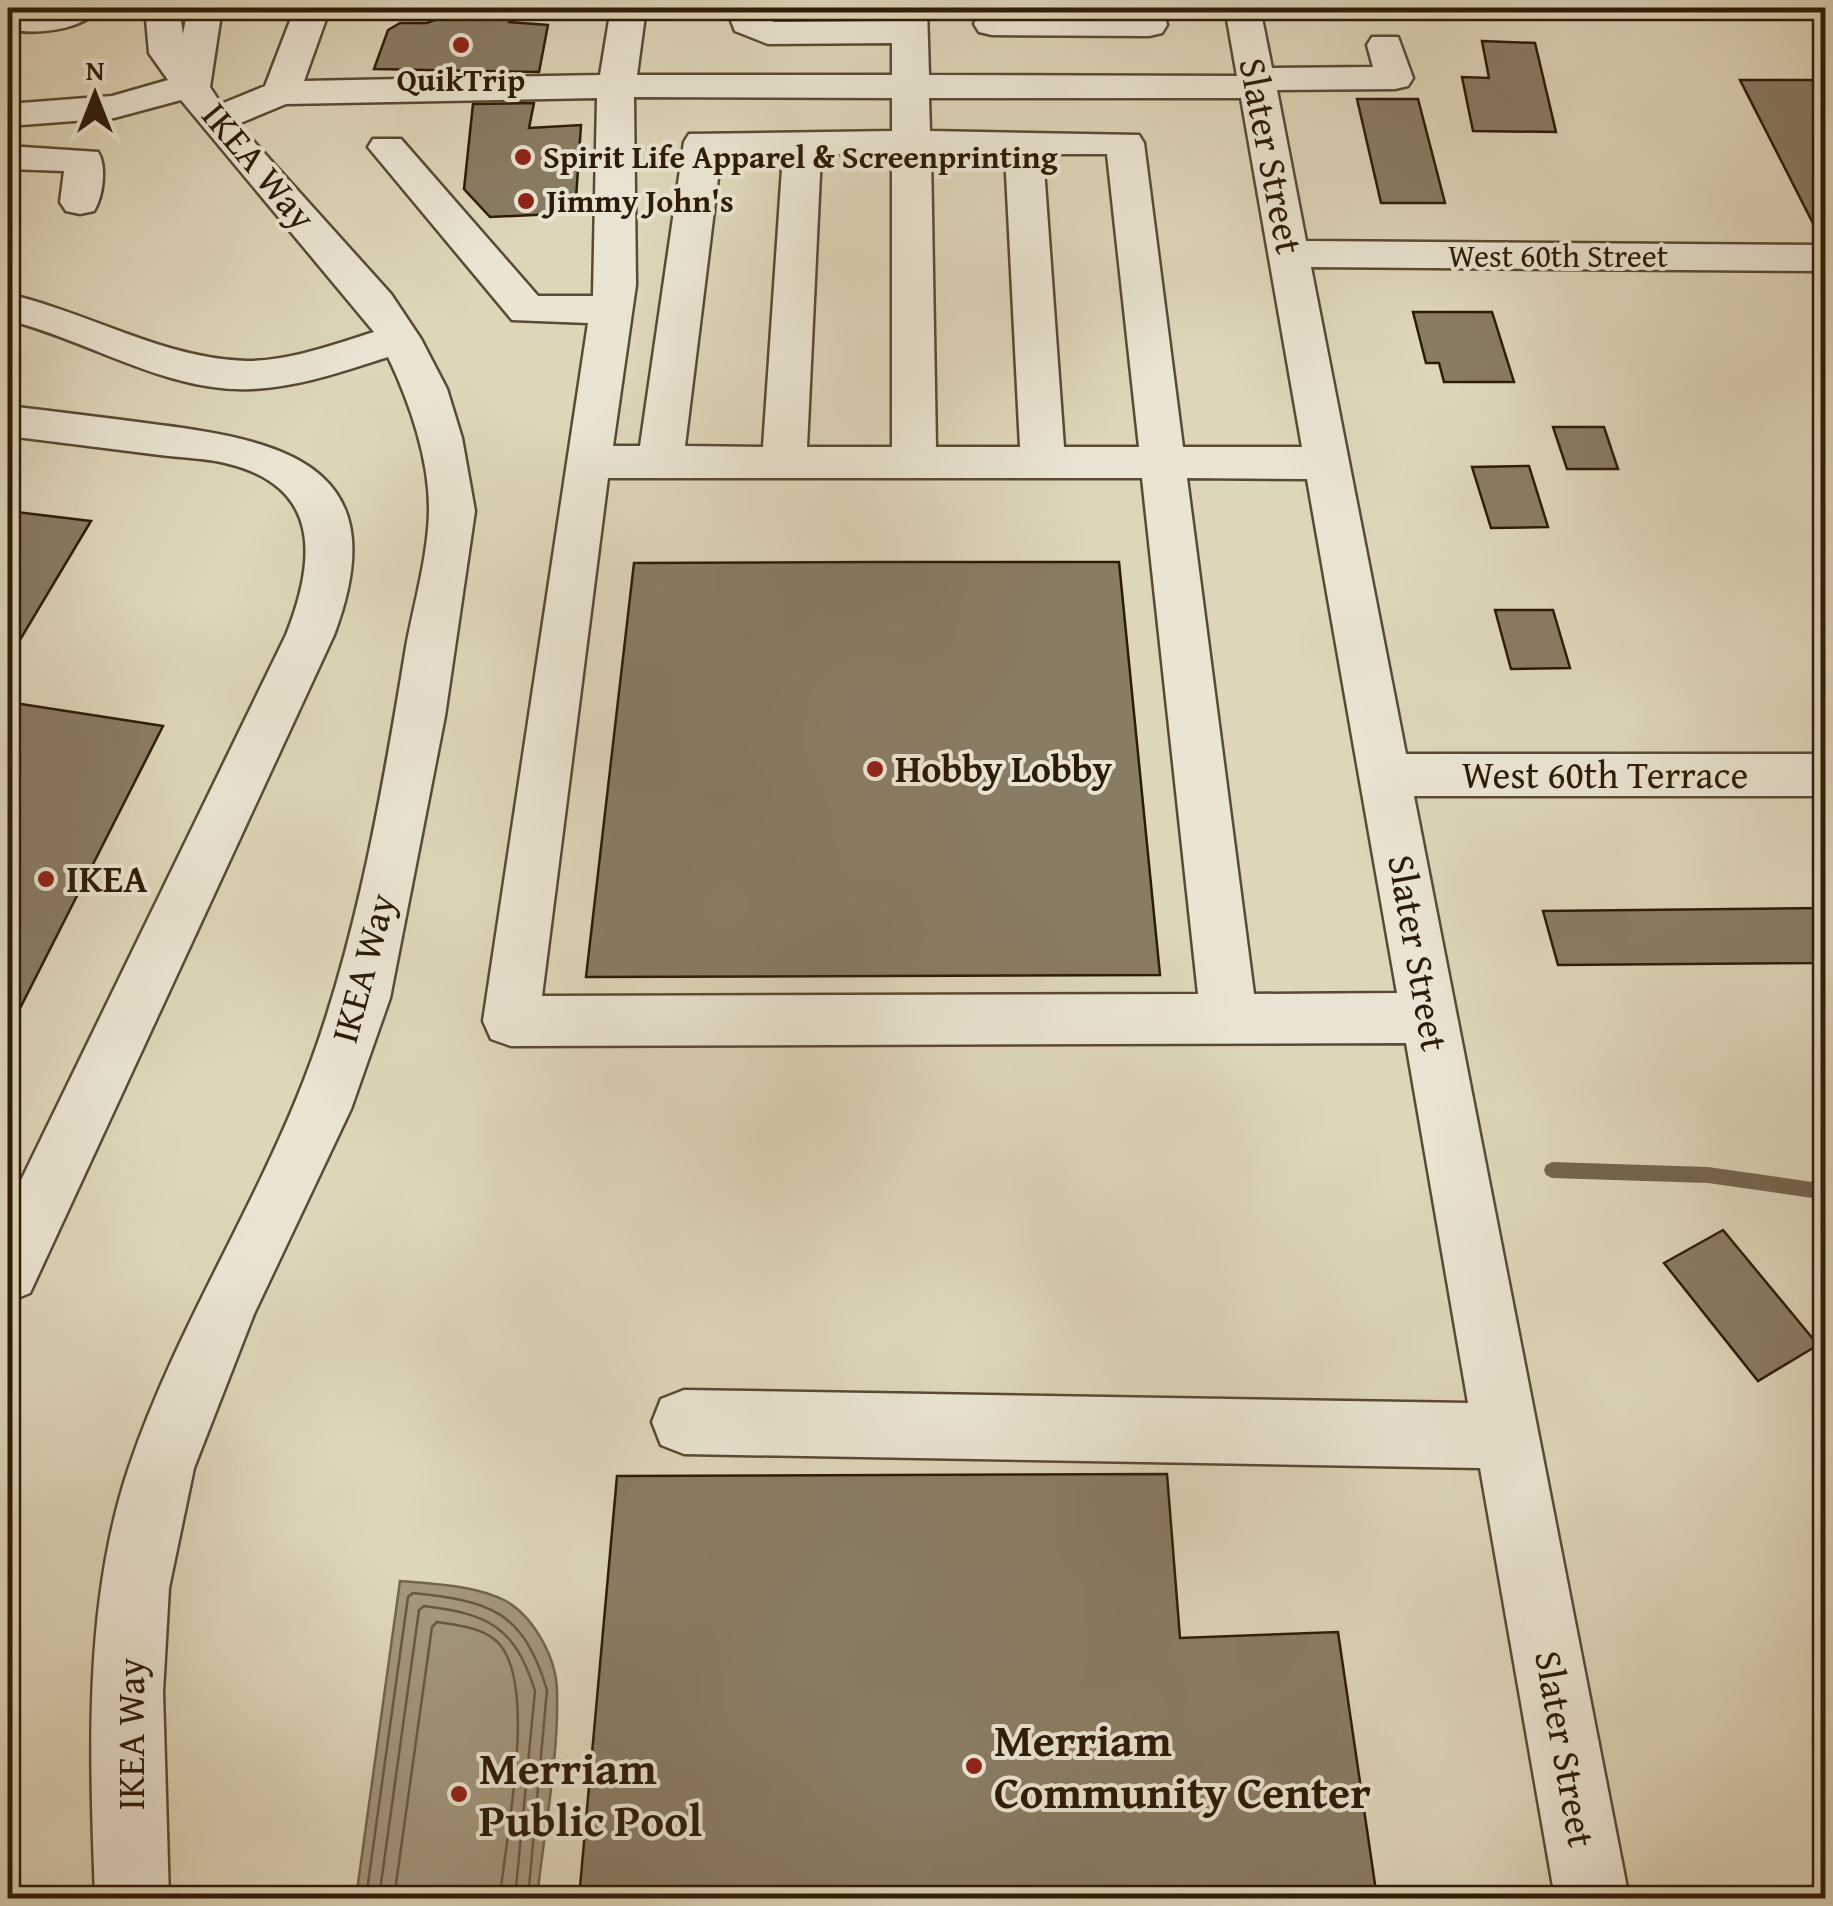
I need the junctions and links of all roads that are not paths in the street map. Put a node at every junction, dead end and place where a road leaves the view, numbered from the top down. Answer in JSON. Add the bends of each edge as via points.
{"nodes":[{"id":1,"x":82,"y":8,"type":"edge"},
{"id":2,"x":162,"y":8,"type":"edge"},
{"id":3,"x":205,"y":8,"type":"edge"},
{"id":4,"x":312,"y":8,"type":"edge"},
{"id":5,"x":628,"y":8,"type":"edge"},
{"id":6,"x":744,"y":8,"type":"edge"},
{"id":7,"x":765,"y":8,"type":"edge"},
{"id":8,"x":1146,"y":8,"type":"edge"},
{"id":9,"x":1242,"y":8,"type":"edge"},
{"id":10,"x":828,"y":14,"type":"edge"},
{"id":11,"x":903,"y":16,"type":"edge"},
{"id":12,"x":994,"y":16,"type":"edge"},
{"id":13,"x":15,"y":20,"type":"dead end"},
{"id":14,"x":1385,"y":44,"type":"dead end"},
{"id":15,"x":1257,"y":84,"type":"junction"},
{"id":16,"x":618,"y":86,"type":"junction"},
{"id":17,"x":909,"y":86,"type":"junction"},
{"id":18,"x":993,"y":87,"type":"junction"},
{"id":19,"x":8,"y":91,"type":"edge"},
{"id":20,"x":281,"y":93,"type":"junction"},
{"id":21,"x":203,"y":102,"type":"junction"},
{"id":22,"x":114,"y":108,"type":"junction"},
{"id":23,"x":8,"y":114,"type":"edge"},
{"id":24,"x":802,"y":141,"type":"junction"},
{"id":25,"x":913,"y":141,"type":"junction"},
{"id":26,"x":1023,"y":142,"type":"junction"},
{"id":27,"x":387,"y":147,"type":"dead end"},
{"id":28,"x":8,"y":158,"type":"edge"},
{"id":29,"x":80,"y":202,"type":"dead end"},
{"id":30,"x":1290,"y":254,"type":"junction"},
{"id":31,"x":1826,"y":258,"type":"edge"},
{"id":32,"x":8,"y":308,"type":"edge"},
{"id":33,"x":610,"y":310,"type":"junction"},
{"id":34,"x":400,"y":339,"type":"junction"},
{"id":35,"x":8,"y":421,"type":"edge"},
{"id":36,"x":588,"y":462,"type":"junction"},
{"id":37,"x":784,"y":463,"type":"junction"},
{"id":38,"x":914,"y":463,"type":"junction"},
{"id":39,"x":1044,"y":463,"type":"junction"},
{"id":40,"x":1164,"y":463,"type":"junction"},
{"id":41,"x":1328,"y":463,"type":"junction"},
{"id":42,"x":660,"y":464,"type":"junction"},
{"id":43,"x":1826,"y":775,"type":"edge"},
{"id":44,"x":1385,"y":776,"type":"junction"},
{"id":45,"x":1229,"y":1018,"type":"junction"},
{"id":46,"x":1430,"y":1018,"type":"junction"},
{"id":47,"x":8,"y":1272,"type":"edge"},
{"id":48,"x":684,"y":1422,"type":"dead end"},
{"id":49,"x":1507,"y":1436,"type":"junction"},
{"id":50,"x":132,"y":1898,"type":"edge"},
{"id":51,"x":1592,"y":1898,"type":"edge"}],
"edges":[{"from":1,"to":13,"type":"street","via":[[50,19]]},
{"from":2,"to":21,"type":"street","name":"IKEA Way","via":[[167,52]]},
{"from":3,"to":21,"type":"street","name":"IKEA Way"},
{"from":4,"to":20,"type":"street"},
{"from":5,"to":16,"type":"street"},
{"from":6,"to":11,"type":"street","via":[[748,23],[768,33]]},
{"from":7,"to":10,"type":"street","via":[[791,22]]},
{"from":8,"to":12,"type":"street","via":[[1149,25]]},
{"from":9,"to":15,"type":"street","name":"Slater Street"},
{"from":10,"to":11,"type":"street"},
{"from":11,"to":17,"type":"street"},
{"from":12,"to":18,"type":"street"},
{"from":14,"to":15,"type":"street","via":[[1395,78]]},
{"from":15,"to":18,"type":"street"},
{"from":15,"to":30,"type":"street","name":"Slater Street"},
{"from":16,"to":17,"type":"street"},
{"from":16,"to":20,"type":"street"},
{"from":16,"to":33,"type":"street","via":[[618,251]]},
{"from":17,"to":18,"type":"street"},
{"from":17,"to":25,"type":"street"},
{"from":19,"to":22,"type":"street","via":[[80,91]]},
{"from":20,"to":21,"type":"street"},
{"from":21,"to":22,"type":"street"},
{"from":21,"to":34,"type":"street","name":"IKEA Way"},
{"from":22,"to":23,"type":"street"},
{"from":24,"to":25,"type":"street"},
{"from":24,"to":37,"type":"street"},
{"from":24,"to":42,"type":"street","via":[[703,142]]},
{"from":25,"to":26,"type":"street"},
{"from":25,"to":38,"type":"street"},
{"from":26,"to":39,"type":"street"},
{"from":26,"to":40,"type":"street","via":[[1125,143]]},
{"from":27,"to":33,"type":"street","via":[[527,310]]},
{"from":28,"to":29,"type":"street","via":[[84,160]]},
{"from":30,"to":31,"type":"street","name":"West 60th Street"},
{"from":30,"to":41,"type":"street","name":"Slater Street"},
{"from":32,"to":34,"type":"street","via":[[230,375],[270,372]]},
{"from":33,"to":36,"type":"street"},
{"from":34,"to":50,"type":"street","name":"IKEA Way","via":[[426,389],[452,511],[420,716],[362,998],[322,1109],[212,1336],[161,1468],[135,1588],[128,1692]]},
{"from":35,"to":47,"type":"street","via":[[242,452],[286,469],[312,498],[334,545],[332,582],[310,635]]},
{"from":36,"to":42,"type":"street"},
{"from":36,"to":45,"type":"street","via":[[510,1020]]},
{"from":37,"to":38,"type":"street"},
{"from":37,"to":42,"type":"street"},
{"from":38,"to":39,"type":"street"},
{"from":39,"to":40,"type":"street"},
{"from":40,"to":41,"type":"street"},
{"from":40,"to":45,"type":"street"},
{"from":41,"to":44,"type":"street","name":"Slater Street"},
{"from":43,"to":44,"type":"street","name":"West 60th Terrace"},
{"from":44,"to":46,"type":"street","name":"Slater Street"},
{"from":45,"to":46,"type":"street"},
{"from":46,"to":49,"type":"street","name":"Slater Street"},
{"from":48,"to":49,"type":"street"},
{"from":49,"to":51,"type":"street","name":"Slater Street"}]}
